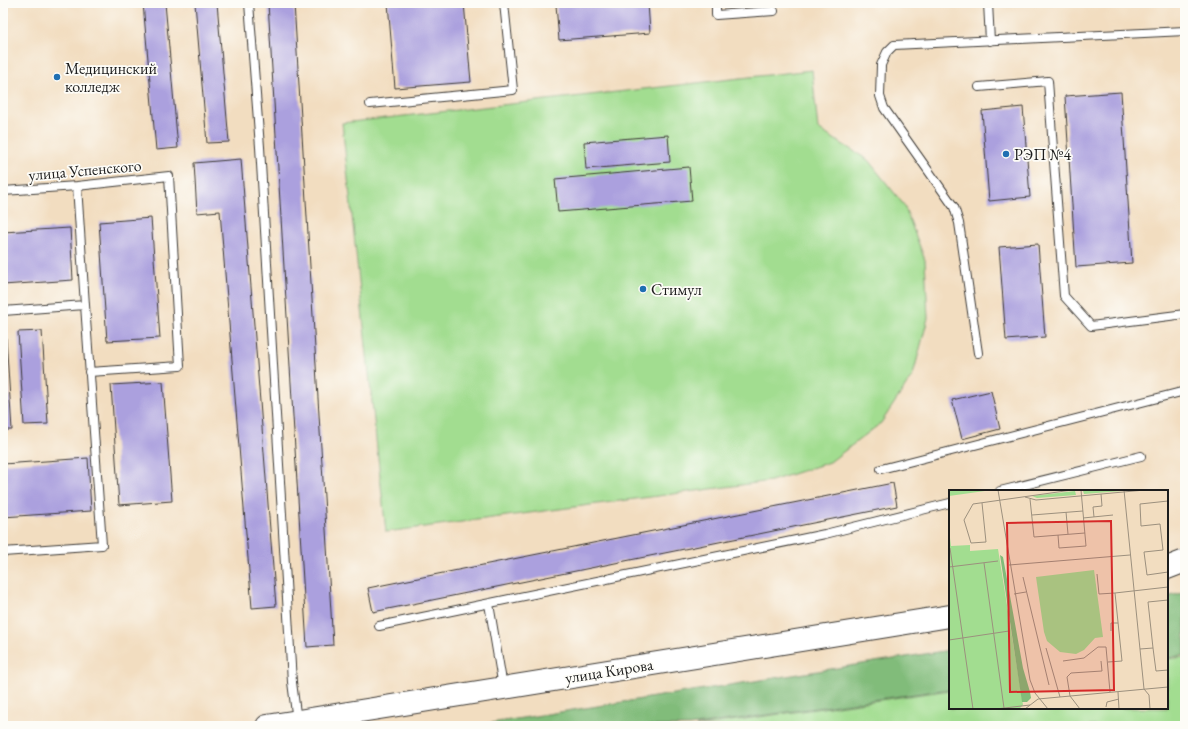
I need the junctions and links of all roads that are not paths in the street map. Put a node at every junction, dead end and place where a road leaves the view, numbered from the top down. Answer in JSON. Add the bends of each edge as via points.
{"nodes":[{"id":1,"x":249,"y":3,"type":"edge"},
{"id":2,"x":504,"y":3,"type":"edge"},
{"id":3,"x":716,"y":3,"type":"edge"},
{"id":4,"x":988,"y":3,"type":"edge"},
{"id":5,"x":774,"y":11,"type":"dead end"},
{"id":6,"x":1185,"y":31,"type":"edge"},
{"id":7,"x":990,"y":41,"type":"junction"},
{"id":8,"x":979,"y":87,"type":"dead end"},
{"id":9,"x":370,"y":104,"type":"dead end"},
{"id":10,"x":77,"y":186,"type":"junction"},
{"id":11,"x":3,"y":191,"type":"edge"},
{"id":12,"x":85,"y":305,"type":"junction"},
{"id":13,"x":3,"y":311,"type":"edge"},
{"id":14,"x":1185,"y":314,"type":"edge"},
{"id":15,"x":978,"y":353,"type":"dead end"},
{"id":16,"x":89,"y":372,"type":"junction"},
{"id":17,"x":1185,"y":391,"type":"edge"},
{"id":18,"x":1141,"y":456,"type":"dead end"},
{"id":19,"x":881,"y":469,"type":"dead end"},
{"id":20,"x":1004,"y":490,"type":"edge"},
{"id":21,"x":949,"y":503,"type":"edge"},
{"id":22,"x":3,"y":552,"type":"edge"},
{"id":23,"x":1185,"y":561,"type":"edge"},
{"id":24,"x":1168,"y":568,"type":"edge"},
{"id":25,"x":489,"y":604,"type":"junction"},
{"id":26,"x":949,"y":616,"type":"edge"},
{"id":27,"x":379,"y":626,"type":"dead end"},
{"id":28,"x":503,"y":688,"type":"junction"},
{"id":29,"x":297,"y":722,"type":"junction"},
{"id":30,"x":267,"y":726,"type":"edge"}],
"edges":[{"from":1,"to":29,"type":"lane","via":[[261,154],[292,682]]},
{"from":2,"to":9,"type":"lane","via":[[513,90]]},
{"from":3,"to":5,"type":"lane","via":[[716,15]]},
{"from":4,"to":7,"type":"lane"},
{"from":6,"to":7,"type":"lane"},
{"from":7,"to":15,"type":"lane","via":[[894,45],[887,52],[881,65],[880,79],[880,96],[884,108],[954,207],[959,222]]},
{"from":8,"to":14,"type":"lane","via":[[1048,81],[1064,296],[1091,326]]},
{"from":10,"to":11,"type":"lane","name":"улица Успенского"},
{"from":10,"to":12,"type":"lane"},
{"from":10,"to":16,"type":"lane","name":"улица Успенского","via":[[169,176],[180,366]]},
{"from":12,"to":13,"type":"lane"},
{"from":12,"to":16,"type":"lane"},
{"from":16,"to":22,"type":"lane","via":[[102,545]]},
{"from":17,"to":19,"type":"lane"},
{"from":18,"to":20,"type":"lane"},
{"from":21,"to":25,"type":"lane","via":[[825,534]]},
{"from":23,"to":24,"type":"main road"},
{"from":25,"to":27,"type":"lane"},
{"from":25,"to":28,"type":"lane"},
{"from":26,"to":28,"type":"main road","name":"улица Кирова"},
{"from":28,"to":29,"type":"main road","name":"улица Кирова"},
{"from":29,"to":30,"type":"main road","name":"улица Кирова"}]}
